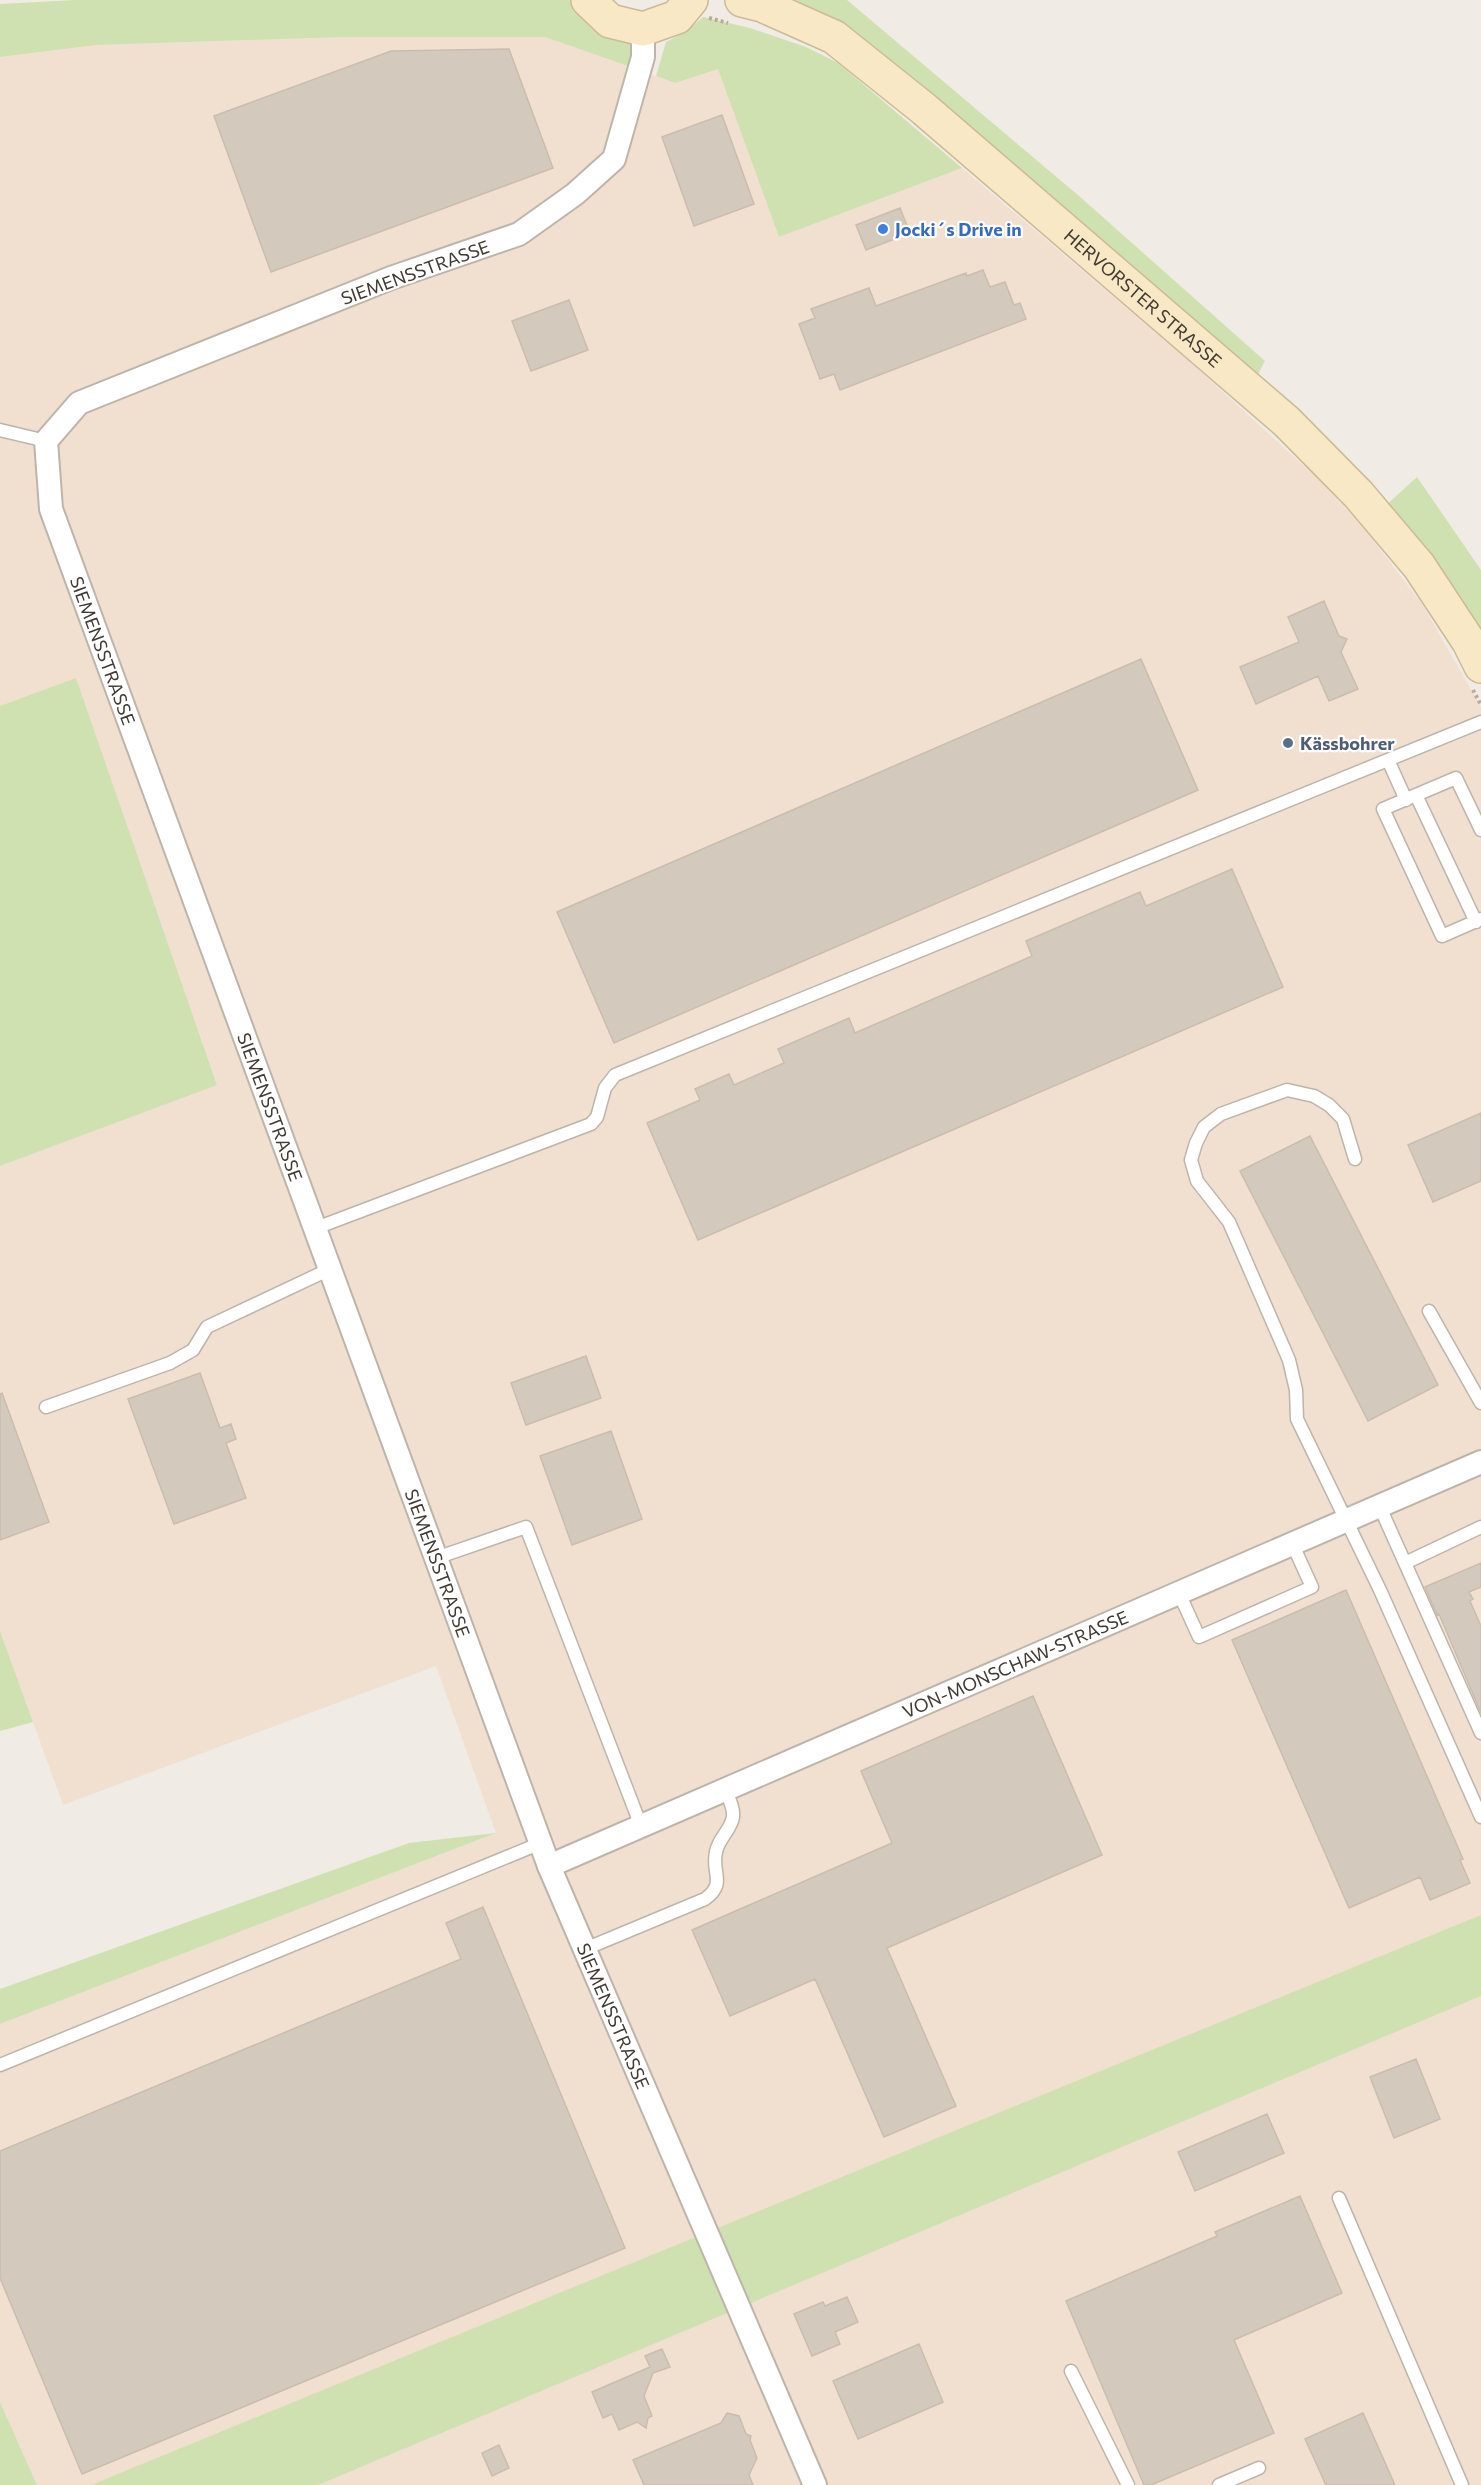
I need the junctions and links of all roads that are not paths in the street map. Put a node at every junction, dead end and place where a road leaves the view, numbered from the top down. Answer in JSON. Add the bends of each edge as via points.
{"nodes":[{"id":1,"x":588,"y":0,"type":"edge"},
{"id":2,"x":697,"y":8,"type":"edge"},
{"id":3,"x":737,"y":12,"type":"edge"},
{"id":4,"x":643,"y":29,"type":"junction"},
{"id":5,"x":0,"y":430,"type":"edge"},
{"id":6,"x":46,"y":441,"type":"junction"},
{"id":7,"x":1475,"y":675,"type":"edge"},
{"id":8,"x":1481,"y":722,"type":"edge"},
{"id":9,"x":1388,"y":760,"type":"junction"},
{"id":10,"x":1411,"y":797,"type":"junction"},
{"id":11,"x":1481,"y":830,"type":"edge"},
{"id":12,"x":1478,"y":921,"type":"edge"},
{"id":13,"x":1355,"y":1159,"type":"dead end"},
{"id":14,"x":316,"y":1228,"type":"junction"},
{"id":15,"x":330,"y":1269,"type":"junction"},
{"id":16,"x":1429,"y":1311,"type":"dead end"},
{"id":17,"x":1481,"y":1403,"type":"edge"},
{"id":18,"x":46,"y":1407,"type":"dead end"},
{"id":19,"x":1481,"y":1462,"type":"edge"},
{"id":20,"x":1379,"y":1505,"type":"junction"},
{"id":21,"x":1345,"y":1520,"type":"junction"},
{"id":22,"x":1481,"y":1527,"type":"edge"},
{"id":23,"x":1292,"y":1543,"type":"junction"},
{"id":24,"x":436,"y":1558,"type":"junction"},
{"id":25,"x":1405,"y":1563,"type":"junction"},
{"id":26,"x":1178,"y":1591,"type":"junction"},
{"id":27,"x":1481,"y":1733,"type":"edge"},
{"id":28,"x":725,"y":1790,"type":"junction"},
{"id":29,"x":1481,"y":1817,"type":"edge"},
{"id":30,"x":641,"y":1827,"type":"junction"},
{"id":31,"x":541,"y":1843,"type":"junction"},
{"id":32,"x":549,"y":1866,"type":"junction"},
{"id":33,"x":585,"y":1949,"type":"junction"},
{"id":34,"x":0,"y":2065,"type":"edge"},
{"id":35,"x":1339,"y":2198,"type":"dead end"},
{"id":36,"x":1071,"y":2371,"type":"dead end"},
{"id":37,"x":1259,"y":2468,"type":"dead end"},
{"id":38,"x":815,"y":2485,"type":"edge"},
{"id":39,"x":1128,"y":2485,"type":"edge"},
{"id":40,"x":1220,"y":2485,"type":"edge"},
{"id":41,"x":1462,"y":2485,"type":"edge"}],
"edges":[{"from":1,"to":4,"type":"street","via":[[610,21]]},
{"from":2,"to":4,"type":"street"},
{"from":3,"to":7,"type":"street","name":"HERVORSTER STRASSE","via":[[762,5],[834,37],[924,109],[1287,422],[1358,494],[1419,566],[1469,642]]},
{"from":4,"to":6,"type":"street","name":"SIEMENSSTRASSE","via":[[643,57],[614,159],[575,194],[519,234],[391,279],[79,403]]},
{"from":5,"to":6,"type":"lane"},
{"from":6,"to":14,"type":"street","name":"SIEMENSSTRASSE","via":[[51,508]]},
{"from":8,"to":9,"type":"lane"},
{"from":9,"to":10,"type":"lane"},
{"from":9,"to":14,"type":"lane","via":[[615,1075],[605,1088],[591,1124]]},
{"from":10,"to":11,"type":"lane","via":[[1456,778]]},
{"from":10,"to":12,"type":"lane"},
{"from":10,"to":12,"type":"lane","via":[[1383,809],[1442,936]]},
{"from":13,"to":21,"type":"lane","via":[[1343,1119],[1314,1096],[1287,1090],[1221,1114],[1204,1127],[1191,1160],[1197,1181],[1229,1222],[1289,1360],[1297,1419]]},
{"from":14,"to":15,"type":"street","name":"SIEMENSSTRASSE"},
{"from":15,"to":18,"type":"lane","via":[[207,1326],[193,1350],[170,1363]]},
{"from":15,"to":24,"type":"street","name":"SIEMENSSTRASSE"},
{"from":16,"to":17,"type":"lane"},
{"from":19,"to":20,"type":"street","name":"VON-MONSCHAW-STRASSE"},
{"from":20,"to":21,"type":"street","name":"VON-MONSCHAW-STRASSE"},
{"from":20,"to":25,"type":"lane"},
{"from":21,"to":23,"type":"street","name":"VON-MONSCHAW-STRASSE"},
{"from":21,"to":29,"type":"lane"},
{"from":22,"to":25,"type":"lane"},
{"from":23,"to":26,"type":"street","name":"VON-MONSCHAW-STRASSE"},
{"from":23,"to":26,"type":"lane","via":[[1311,1587],[1199,1637]]},
{"from":24,"to":30,"type":"lane","via":[[526,1527]]},
{"from":24,"to":31,"type":"street","name":"SIEMENSSTRASSE"},
{"from":25,"to":27,"type":"lane"},
{"from":26,"to":28,"type":"street","name":"VON-MONSCHAW-STRASSE"},
{"from":28,"to":30,"type":"street","name":"VON-MONSCHAW-STRASSE"},
{"from":28,"to":33,"type":"lane","via":[[733,1808],[733,1820],[716,1850],[718,1882],[714,1892]]},
{"from":30,"to":32,"type":"street","name":"VON-MONSCHAW-STRASSE"},
{"from":31,"to":32,"type":"street","name":"SIEMENSSTRASSE"},
{"from":31,"to":34,"type":"lane"},
{"from":32,"to":33,"type":"street","name":"SIEMENSSTRASSE"},
{"from":33,"to":38,"type":"street","name":"SIEMENSSTRASSE"},
{"from":35,"to":41,"type":"lane"},
{"from":36,"to":39,"type":"lane"},
{"from":37,"to":40,"type":"lane"}]}
